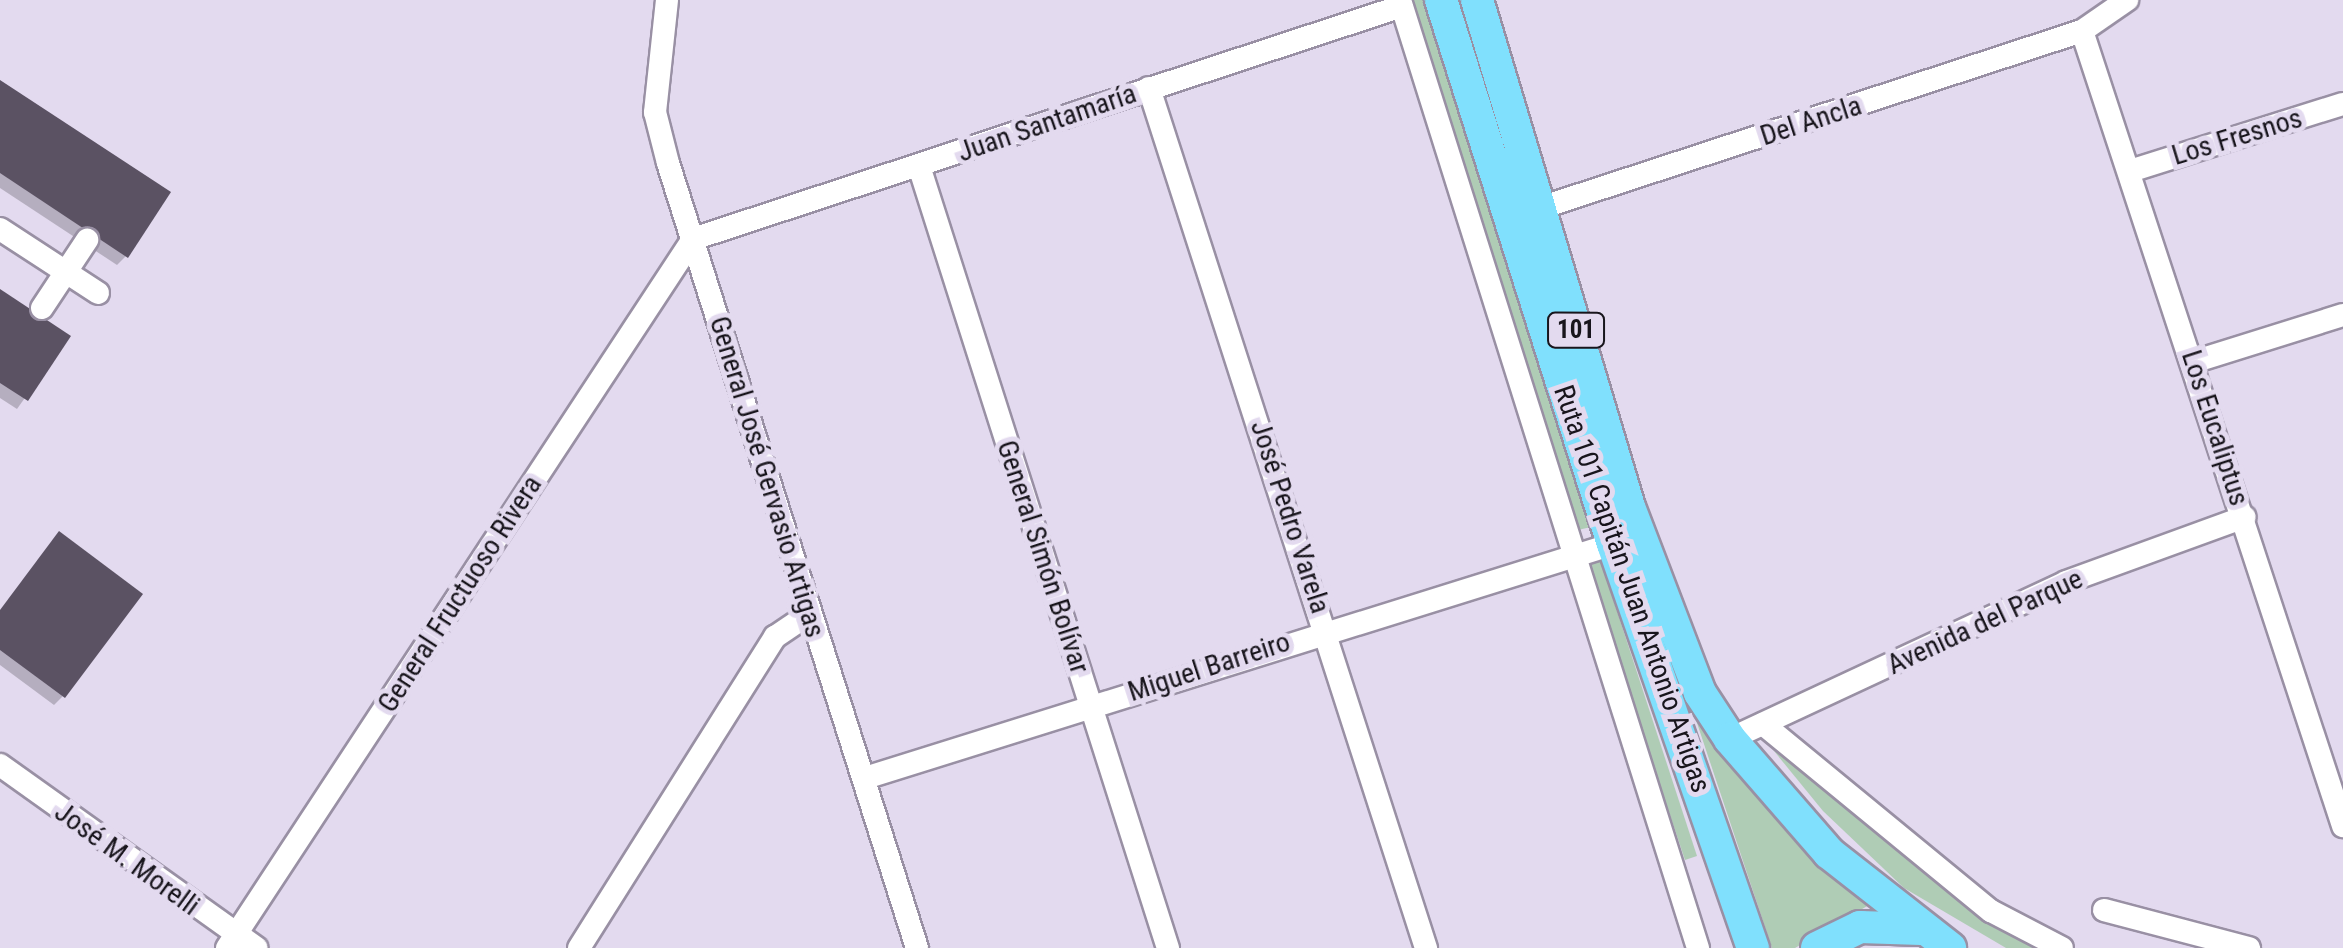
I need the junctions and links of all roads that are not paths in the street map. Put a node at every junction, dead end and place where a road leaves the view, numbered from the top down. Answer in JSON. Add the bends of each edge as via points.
{"nodes":[{"id":1,"x":667,"y":0,"type":"edge"},
{"id":2,"x":1441,"y":0,"type":"edge"},
{"id":3,"x":1477,"y":0,"type":"edge"},
{"id":4,"x":2126,"y":0,"type":"edge"},
{"id":5,"x":1401,"y":3,"type":"edge"},
{"id":6,"x":2082,"y":32,"type":"junction"},
{"id":7,"x":1149,"y":88,"type":"junction"},
{"id":8,"x":2343,"y":104,"type":"edge"},
{"id":9,"x":919,"y":166,"type":"junction"},
{"id":10,"x":2130,"y":171,"type":"junction"},
{"id":11,"x":1540,"y":208,"type":"junction"},
{"id":12,"x":0,"y":229,"type":"edge"},
{"id":13,"x":693,"y":239,"type":"junction"},
{"id":14,"x":88,"y":240,"type":"dead end"},
{"id":15,"x":66,"y":272,"type":"junction"},
{"id":16,"x":98,"y":293,"type":"dead end"},
{"id":17,"x":42,"y":308,"type":"dead end"},
{"id":18,"x":2343,"y":315,"type":"edge"},
{"id":19,"x":2193,"y":362,"type":"junction"},
{"id":20,"x":2244,"y":517,"type":"junction"},
{"id":21,"x":1613,"y":544,"type":"junction"},
{"id":22,"x":1572,"y":556,"type":"junction"},
{"id":23,"x":809,"y":614,"type":"junction"},
{"id":24,"x":1327,"y":629,"type":"junction"},
{"id":25,"x":1090,"y":705,"type":"junction"},
{"id":26,"x":1764,"y":724,"type":"junction"},
{"id":27,"x":1730,"y":740,"type":"junction"},
{"id":28,"x":0,"y":765,"type":"edge"},
{"id":29,"x":865,"y":778,"type":"junction"},
{"id":30,"x":2343,"y":826,"type":"edge"},
{"id":31,"x":2104,"y":910,"type":"dead end"},
{"id":32,"x":231,"y":941,"type":"edge"},
{"id":33,"x":1950,"y":944,"type":"edge"},
{"id":34,"x":915,"y":947,"type":"edge"},
{"id":35,"x":256,"y":948,"type":"edge"},
{"id":36,"x":579,"y":948,"type":"edge"},
{"id":37,"x":1168,"y":948,"type":"edge"},
{"id":38,"x":1426,"y":948,"type":"edge"},
{"id":39,"x":1698,"y":948,"type":"edge"},
{"id":40,"x":1753,"y":948,"type":"edge"},
{"id":41,"x":1817,"y":948,"type":"edge"},
{"id":42,"x":2062,"y":948,"type":"edge"},
{"id":43,"x":2248,"y":948,"type":"edge"}],
"edges":[{"from":1,"to":13,"type":"street","name":"General José Gervasio Artigas","via":[[655,112]]},
{"from":2,"to":21,"type":"highway","name":"Ruta 101 Capitán Juan Antonio Artigas","number":"101"},
{"from":3,"to":11,"type":"highway","name":"Ruta 101 Capitán Juan Antonio Artigas","number":"101"},
{"from":4,"to":6,"type":"street","name":"Del Ancla"},
{"from":5,"to":7,"type":"street","name":"Juan Santamaría"},
{"from":5,"to":22,"type":"street"},
{"from":6,"to":10,"type":"street","name":"Los Eucaliptus"},
{"from":6,"to":11,"type":"street","name":"Del Ancla"},
{"from":7,"to":9,"type":"street","name":"Juan Santamaría"},
{"from":7,"to":24,"type":"street","name":"José Pedro Varela"},
{"from":8,"to":10,"type":"street","name":"Los Fresnos"},
{"from":9,"to":13,"type":"street","name":"Juan Santamaría"},
{"from":9,"to":25,"type":"street","name":"General Simón Bolívar"},
{"from":10,"to":19,"type":"street","name":"Los Eucaliptus"},
{"from":11,"to":27,"type":"highway","name":"Ruta 101 Capitán Juan Antonio Artigas","number":"101","via":[[1673,634]]},
{"from":12,"to":15,"type":"street"},
{"from":13,"to":23,"type":"street","name":"General José Gervasio Artigas"},
{"from":13,"to":32,"type":"street","name":"General Fructuoso Rivera"},
{"from":14,"to":15,"type":"street"},
{"from":15,"to":16,"type":"street"},
{"from":15,"to":17,"type":"street"},
{"from":18,"to":19,"type":"street"},
{"from":19,"to":20,"type":"street","name":"Los Eucaliptus"},
{"from":20,"to":26,"type":"street","name":"Avenida del Parque","via":[[2066,582]]},
{"from":20,"to":30,"type":"street","name":"Los Eucaliptus"},
{"from":21,"to":22,"type":"street","name":"Miguel Barreiro"},
{"from":21,"to":40,"type":"highway","name":"Ruta 101 Capitán Juan Antonio Artigas","number":"101"},
{"from":22,"to":24,"type":"street","name":"Miguel Barreiro"},
{"from":22,"to":39,"type":"street"},
{"from":23,"to":29,"type":"street","name":"General José Gervasio Artigas"},
{"from":23,"to":36,"type":"street","via":[[775,637]]},
{"from":24,"to":25,"type":"street","name":"Miguel Barreiro"},
{"from":24,"to":38,"type":"street","name":"José Pedro Varela"},
{"from":25,"to":29,"type":"street","name":"Miguel Barreiro"},
{"from":25,"to":37,"type":"street","name":"General Simón Bolívar"},
{"from":26,"to":27,"type":"street","name":"Avenida del Parque"},
{"from":26,"to":42,"type":"street","via":[[1990,911]]},
{"from":27,"to":33,"type":"highway","name":"Ruta 101 Capitán Juan Antonio Artigas","number":"101","via":[[1829,853],[1880,898]]},
{"from":28,"to":32,"type":"street","name":"José M. Morelli"},
{"from":29,"to":34,"type":"street","name":"General José Gervasio Artigas"},
{"from":31,"to":43,"type":"street"},
{"from":32,"to":35,"type":"street","name":"José M. Morelli"},
{"from":33,"to":41,"type":"highway","via":[[1884,924],[1831,937]]}]}
